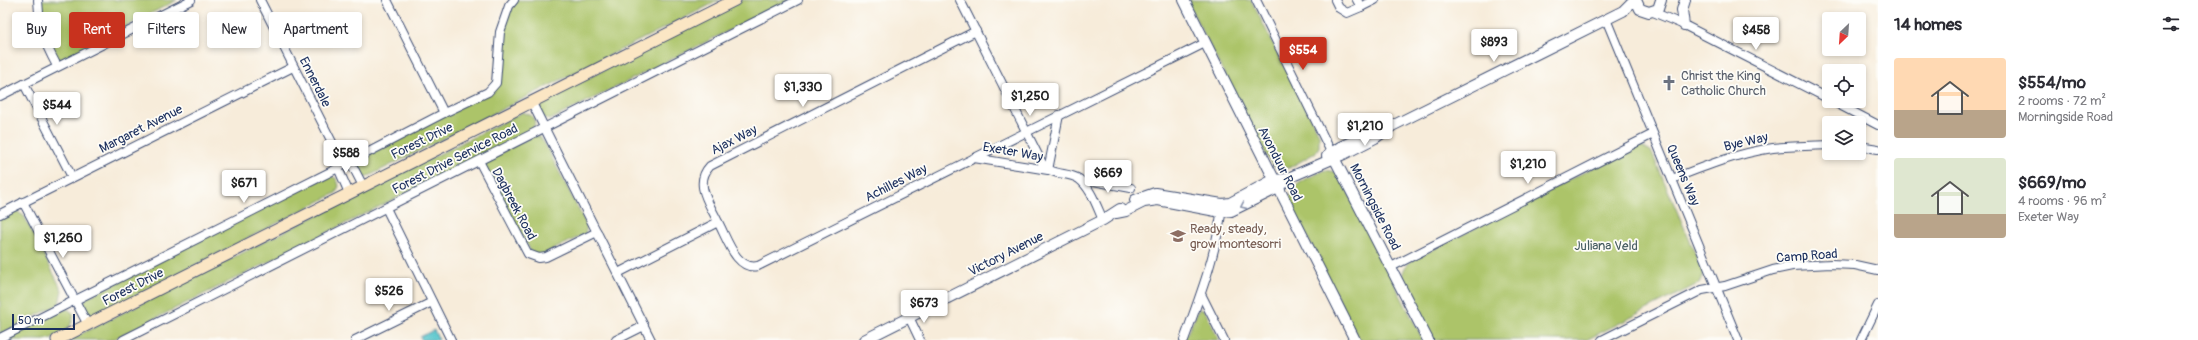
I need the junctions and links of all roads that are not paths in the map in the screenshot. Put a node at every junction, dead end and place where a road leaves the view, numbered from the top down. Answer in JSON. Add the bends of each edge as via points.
{"nodes":[{"id":1,"x":38,"y":0,"type":"edge"},
{"id":2,"x":191,"y":0,"type":"edge"},
{"id":3,"x":260,"y":0,"type":"edge"},
{"id":4,"x":387,"y":0,"type":"edge"},
{"id":5,"x":514,"y":0,"type":"edge"},
{"id":6,"x":735,"y":0,"type":"edge"},
{"id":7,"x":798,"y":0,"type":"edge"},
{"id":8,"x":960,"y":0,"type":"edge"},
{"id":9,"x":1184,"y":0,"type":"edge"},
{"id":10,"x":1256,"y":0,"type":"edge"},
{"id":11,"x":1335,"y":0,"type":"edge"},
{"id":12,"x":1376,"y":0,"type":"edge"},
{"id":13,"x":1635,"y":0,"type":"edge"},
{"id":14,"x":1685,"y":0,"type":"edge"},
{"id":15,"x":1359,"y":4,"type":"edge"},
{"id":16,"x":1661,"y":4,"type":"edge"},
{"id":17,"x":1641,"y":10,"type":"junction"},
{"id":18,"x":1623,"y":11,"type":"junction"},
{"id":19,"x":1606,"y":19,"type":"junction"},
{"id":20,"x":1684,"y":25,"type":"junction"},
{"id":21,"x":976,"y":31,"type":"junction"},
{"id":22,"x":1205,"y":43,"type":"junction"},
{"id":23,"x":57,"y":66,"type":"junction"},
{"id":24,"x":293,"y":67,"type":"junction"},
{"id":25,"x":24,"y":84,"type":"junction"},
{"id":26,"x":1822,"y":95,"type":"edge"},
{"id":27,"x":0,"y":96,"type":"edge"},
{"id":28,"x":532,"y":103,"type":"junction"},
{"id":29,"x":1846,"y":108,"type":"edge"},
{"id":30,"x":444,"y":113,"type":"junction"},
{"id":31,"x":1059,"y":115,"type":"junction"},
{"id":32,"x":1878,"y":124,"type":"edge"},
{"id":33,"x":545,"y":127,"type":"junction"},
{"id":34,"x":1027,"y":132,"type":"junction"},
{"id":35,"x":1653,"y":134,"type":"junction"},
{"id":36,"x":1822,"y":145,"type":"edge"},
{"id":37,"x":1866,"y":147,"type":"edge"},
{"id":38,"x":1878,"y":149,"type":"edge"},
{"id":39,"x":338,"y":154,"type":"junction"},
{"id":40,"x":1333,"y":155,"type":"junction"},
{"id":41,"x":974,"y":158,"type":"junction"},
{"id":42,"x":350,"y":161,"type":"junction"},
{"id":43,"x":479,"y":161,"type":"junction"},
{"id":44,"x":338,"y":168,"type":"junction"},
{"id":45,"x":1048,"y":170,"type":"junction"},
{"id":46,"x":72,"y":177,"type":"junction"},
{"id":47,"x":1672,"y":178,"type":"junction"},
{"id":48,"x":1084,"y":183,"type":"junction"},
{"id":49,"x":1276,"y":184,"type":"junction"},
{"id":50,"x":363,"y":186,"type":"junction"},
{"id":51,"x":1131,"y":188,"type":"dead end"},
{"id":52,"x":349,"y":193,"type":"junction"},
{"id":53,"x":23,"y":202,"type":"junction"},
{"id":54,"x":386,"y":208,"type":"junction"},
{"id":55,"x":1222,"y":208,"type":"junction"},
{"id":56,"x":0,"y":214,"type":"edge"},
{"id":57,"x":1103,"y":220,"type":"junction"},
{"id":58,"x":718,"y":222,"type":"junction"},
{"id":59,"x":597,"y":232,"type":"junction"},
{"id":60,"x":1391,"y":267,"type":"junction"},
{"id":61,"x":1878,"y":270,"type":"edge"},
{"id":62,"x":618,"y":273,"type":"junction"},
{"id":63,"x":1716,"y":287,"type":"junction"},
{"id":64,"x":1201,"y":294,"type":"junction"},
{"id":65,"x":74,"y":301,"type":"junction"},
{"id":66,"x":432,"y":302,"type":"junction"},
{"id":67,"x":1878,"y":305,"type":"edge"},
{"id":68,"x":909,"y":318,"type":"junction"},
{"id":69,"x":88,"y":325,"type":"junction"},
{"id":70,"x":644,"y":326,"type":"junction"},
{"id":71,"x":0,"y":338,"type":"edge"},
{"id":72,"x":57,"y":340,"type":"edge"},
{"id":73,"x":123,"y":340,"type":"edge"},
{"id":74,"x":355,"y":340,"type":"edge"},
{"id":75,"x":451,"y":340,"type":"edge"},
{"id":76,"x":616,"y":340,"type":"edge"},
{"id":77,"x":652,"y":340,"type":"edge"},
{"id":78,"x":864,"y":340,"type":"edge"},
{"id":79,"x":920,"y":340,"type":"edge"},
{"id":80,"x":1184,"y":340,"type":"edge"},
{"id":81,"x":1224,"y":340,"type":"edge"},
{"id":82,"x":1355,"y":340,"type":"edge"},
{"id":83,"x":1428,"y":340,"type":"edge"},
{"id":84,"x":1602,"y":340,"type":"edge"},
{"id":85,"x":1738,"y":340,"type":"edge"},
{"id":86,"x":1860,"y":340,"type":"edge"}],
"edges":[{"from":1,"to":23,"type":"street","via":[[43,41]]},
{"from":2,"to":23,"type":"street"},
{"from":3,"to":24,"type":"street","name":"Ennerdale"},
{"from":4,"to":30,"type":"street"},
{"from":5,"to":30,"type":"street","via":[[500,32],[496,83],[488,92]]},
{"from":6,"to":28,"type":"main road","name":"Forest Drive"},
{"from":7,"to":33,"type":"street","name":"Forest Drive Service Road"},
{"from":8,"to":21,"type":"street"},
{"from":9,"to":22,"type":"street","name":"Avonduur Road"},
{"from":10,"to":40,"type":"street","name":"Morningside Road"},
{"from":11,"to":15,"type":"street","via":[[1339,8],[1347,13]]},
{"from":12,"to":15,"type":"street"},
{"from":13,"to":17,"type":"street"},
{"from":13,"to":18,"type":"street"},
{"from":14,"to":20,"type":"street","via":[[1682,10]]},
{"from":16,"to":17,"type":"street"},
{"from":16,"to":20,"type":"street","via":[[1674,20]]},
{"from":17,"to":18,"type":"street"},
{"from":18,"to":19,"type":"street"},
{"from":19,"to":35,"type":"street","name":"Queens Way"},
{"from":19,"to":40,"type":"street","via":[[1392,126],[1375,138]]},
{"from":20,"to":26,"type":"street"},
{"from":21,"to":34,"type":"street"},
{"from":21,"to":58,"type":"street","name":"Ajax Way","via":[[710,166],[704,172],[702,187]]},
{"from":22,"to":31,"type":"street","name":"Achilles Way"},
{"from":22,"to":49,"type":"street","name":"Avonduur Road"},
{"from":23,"to":25,"type":"street"},
{"from":24,"to":39,"type":"street","name":"Ennerdale"},
{"from":24,"to":46,"type":"street","name":"Margaret Avenue"},
{"from":25,"to":27,"type":"street"},
{"from":25,"to":46,"type":"street"},
{"from":28,"to":33,"type":"street"},
{"from":28,"to":50,"type":"main road","name":"Forest Drive"},
{"from":29,"to":32,"type":"street"},
{"from":30,"to":42,"type":"street"},
{"from":31,"to":34,"type":"street","name":"Achilles Way"},
{"from":31,"to":45,"type":"street"},
{"from":33,"to":43,"type":"street","name":"Forest Drive Service Road"},
{"from":33,"to":59,"type":"street"},
{"from":34,"to":41,"type":"street","name":"Achilles Way"},
{"from":34,"to":45,"type":"street"},
{"from":35,"to":47,"type":"street","name":"Queens Way"},
{"from":35,"to":60,"type":"street"},
{"from":36,"to":47,"type":"street","name":"Bye Way","via":[[1758,151],[1718,161]]},
{"from":37,"to":38,"type":"street"},
{"from":39,"to":42,"type":"street"},
{"from":39,"to":44,"type":"street","name":"Ennerdale"},
{"from":40,"to":49,"type":"street"},
{"from":40,"to":60,"type":"street","name":"Morningside Road"},
{"from":41,"to":45,"type":"street","name":"Exeter Way"},
{"from":41,"to":58,"type":"street","name":"Achilles Way","via":[[752,268],[741,263]]},
{"from":42,"to":44,"type":"street"},
{"from":42,"to":50,"type":"street"},
{"from":43,"to":54,"type":"street","name":"Forest Drive Service Road"},
{"from":43,"to":59,"type":"street","name":"Dagbreek Road","via":[[528,254],[546,257]]},
{"from":44,"to":52,"type":"street","name":"Ennerdale"},
{"from":44,"to":65,"type":"street"},
{"from":45,"to":48,"type":"street","name":"Exeter Way","via":[[1073,176]]},
{"from":46,"to":53,"type":"street","name":"Margaret Avenue"},
{"from":47,"to":63,"type":"street","name":"Queens Way"},
{"from":48,"to":51,"type":"street","via":[[1093,181]]},
{"from":48,"to":57,"type":"street"},
{"from":49,"to":55,"type":"street","name":"Victory Avenue","via":[[1243,206]]},
{"from":49,"to":82,"type":"street","name":"Avonduur Road"},
{"from":50,"to":52,"type":"main road","name":"Forest Drive"},
{"from":52,"to":69,"type":"main road","name":"Forest Drive"},
{"from":53,"to":56,"type":"street","name":"Margaret Avenue"},
{"from":53,"to":65,"type":"street"},
{"from":54,"to":66,"type":"street"},
{"from":54,"to":73,"type":"street","name":"Forest Drive Service Road"},
{"from":55,"to":57,"type":"street","name":"Victory Avenue","via":[[1155,193],[1138,198]]},
{"from":55,"to":64,"type":"street","via":[[1219,234]]},
{"from":57,"to":68,"type":"street","name":"Victory Avenue"},
{"from":58,"to":62,"type":"street"},
{"from":59,"to":62,"type":"street"},
{"from":60,"to":83,"type":"street","name":"Morningside Road"},
{"from":61,"to":63,"type":"street","name":"Camp Road","via":[[1855,265],[1792,266]]},
{"from":62,"to":70,"type":"street"},
{"from":63,"to":84,"type":"street","name":"Camp Road","via":[[1702,290]]},
{"from":63,"to":85,"type":"street","name":"Queens Way"},
{"from":64,"to":80,"type":"street"},
{"from":64,"to":81,"type":"street"},
{"from":65,"to":69,"type":"street"},
{"from":65,"to":71,"type":"street"},
{"from":66,"to":74,"type":"street"},
{"from":66,"to":75,"type":"street"},
{"from":67,"to":86,"type":"street"},
{"from":68,"to":78,"type":"street","name":"Victory Avenue"},
{"from":68,"to":79,"type":"street"},
{"from":69,"to":72,"type":"main road","name":"Forest Drive"},
{"from":70,"to":76,"type":"street"},
{"from":70,"to":77,"type":"street"}]}
